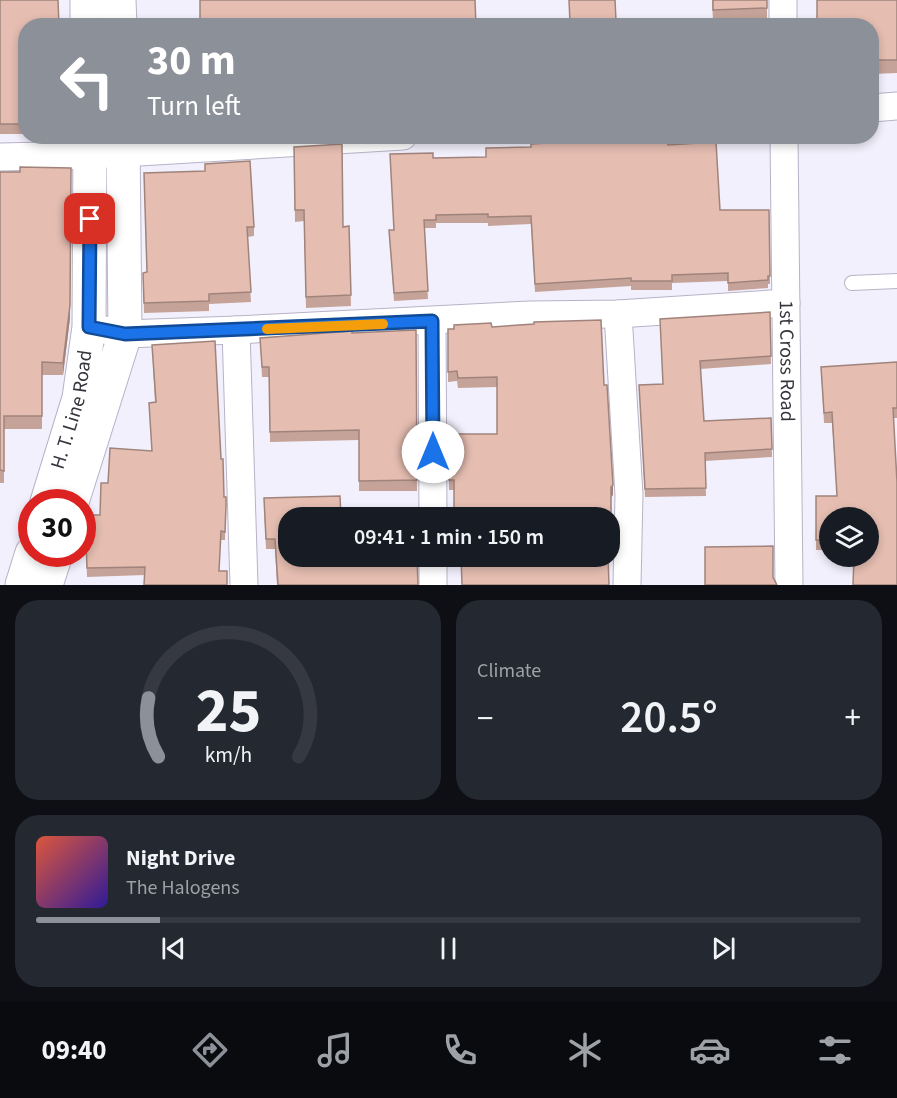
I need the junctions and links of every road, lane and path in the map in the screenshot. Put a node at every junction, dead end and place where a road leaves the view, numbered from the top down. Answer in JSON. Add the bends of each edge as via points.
{"nodes":[{"id":1,"x":87,"y":0,"type":"edge"},
{"id":2,"x":119,"y":0,"type":"edge"},
{"id":3,"x":783,"y":0,"type":"edge"},
{"id":4,"x":87,"y":18,"type":"edge"},
{"id":5,"x":120,"y":18,"type":"edge"},
{"id":6,"x":783,"y":18,"type":"edge"},
{"id":7,"x":897,"y":106,"type":"edge"},
{"id":8,"x":879,"y":107,"type":"edge"},
{"id":9,"x":123,"y":144,"type":"edge"},
{"id":10,"x":784,"y":144,"type":"edge"},
{"id":11,"x":90,"y":146,"type":"edge"},
{"id":12,"x":0,"y":157,"type":"edge"},
{"id":13,"x":897,"y":281,"type":"edge"},
{"id":14,"x":852,"y":283,"type":"dead end"},
{"id":15,"x":786,"y":303,"type":"junction"},
{"id":16,"x":618,"y":314,"type":"junction"},
{"id":17,"x":432,"y":321,"type":"junction"},
{"id":18,"x":89,"y":327,"type":"junction"},
{"id":19,"x":236,"y":330,"type":"junction"},
{"id":20,"x":125,"y":334,"type":"junction"},
{"id":21,"x":51,"y":489,"type":"edge"},
{"id":22,"x":76,"y":489,"type":"edge"},
{"id":23,"x":433,"y":507,"type":"edge"},
{"id":24,"x":28,"y":567,"type":"edge"},
{"id":25,"x":52,"y":567,"type":"edge"},
{"id":26,"x":433,"y":567,"type":"edge"},
{"id":27,"x":22,"y":585,"type":"edge"},
{"id":28,"x":46,"y":585,"type":"edge"},
{"id":29,"x":244,"y":585,"type":"edge"},
{"id":30,"x":433,"y":585,"type":"edge"},
{"id":31,"x":627,"y":585,"type":"edge"},
{"id":32,"x":789,"y":585,"type":"edge"}],
"edges":[{"from":1,"to":4,"type":"street"},
{"from":2,"to":5,"type":"street"},
{"from":3,"to":6,"type":"street"},
{"from":7,"to":8,"type":"street"},
{"from":9,"to":11,"type":"street"},
{"from":9,"to":20,"type":"street","name":"H. T. Line Road"},
{"from":10,"to":15,"type":"street","name":"1st Cross Road"},
{"from":11,"to":12,"type":"street"},
{"from":11,"to":18,"type":"street","name":"H. T. Line Road"},
{"from":13,"to":14,"type":"lane"},
{"from":15,"to":16,"type":"street"},
{"from":15,"to":32,"type":"street","name":"1st Cross Road"},
{"from":16,"to":17,"type":"street"},
{"from":16,"to":31,"type":"street","via":[[629,495]]},
{"from":17,"to":19,"type":"street"},
{"from":17,"to":23,"type":"street"},
{"from":18,"to":20,"type":"street"},
{"from":18,"to":21,"type":"street","name":"H. T. Line Road","via":[[79,398]]},
{"from":19,"to":20,"type":"street"},
{"from":19,"to":29,"type":"street"},
{"from":20,"to":22,"type":"street","name":"H. T. Line Road"},
{"from":24,"to":27,"type":"street"},
{"from":25,"to":28,"type":"street"},
{"from":26,"to":30,"type":"street"}]}
